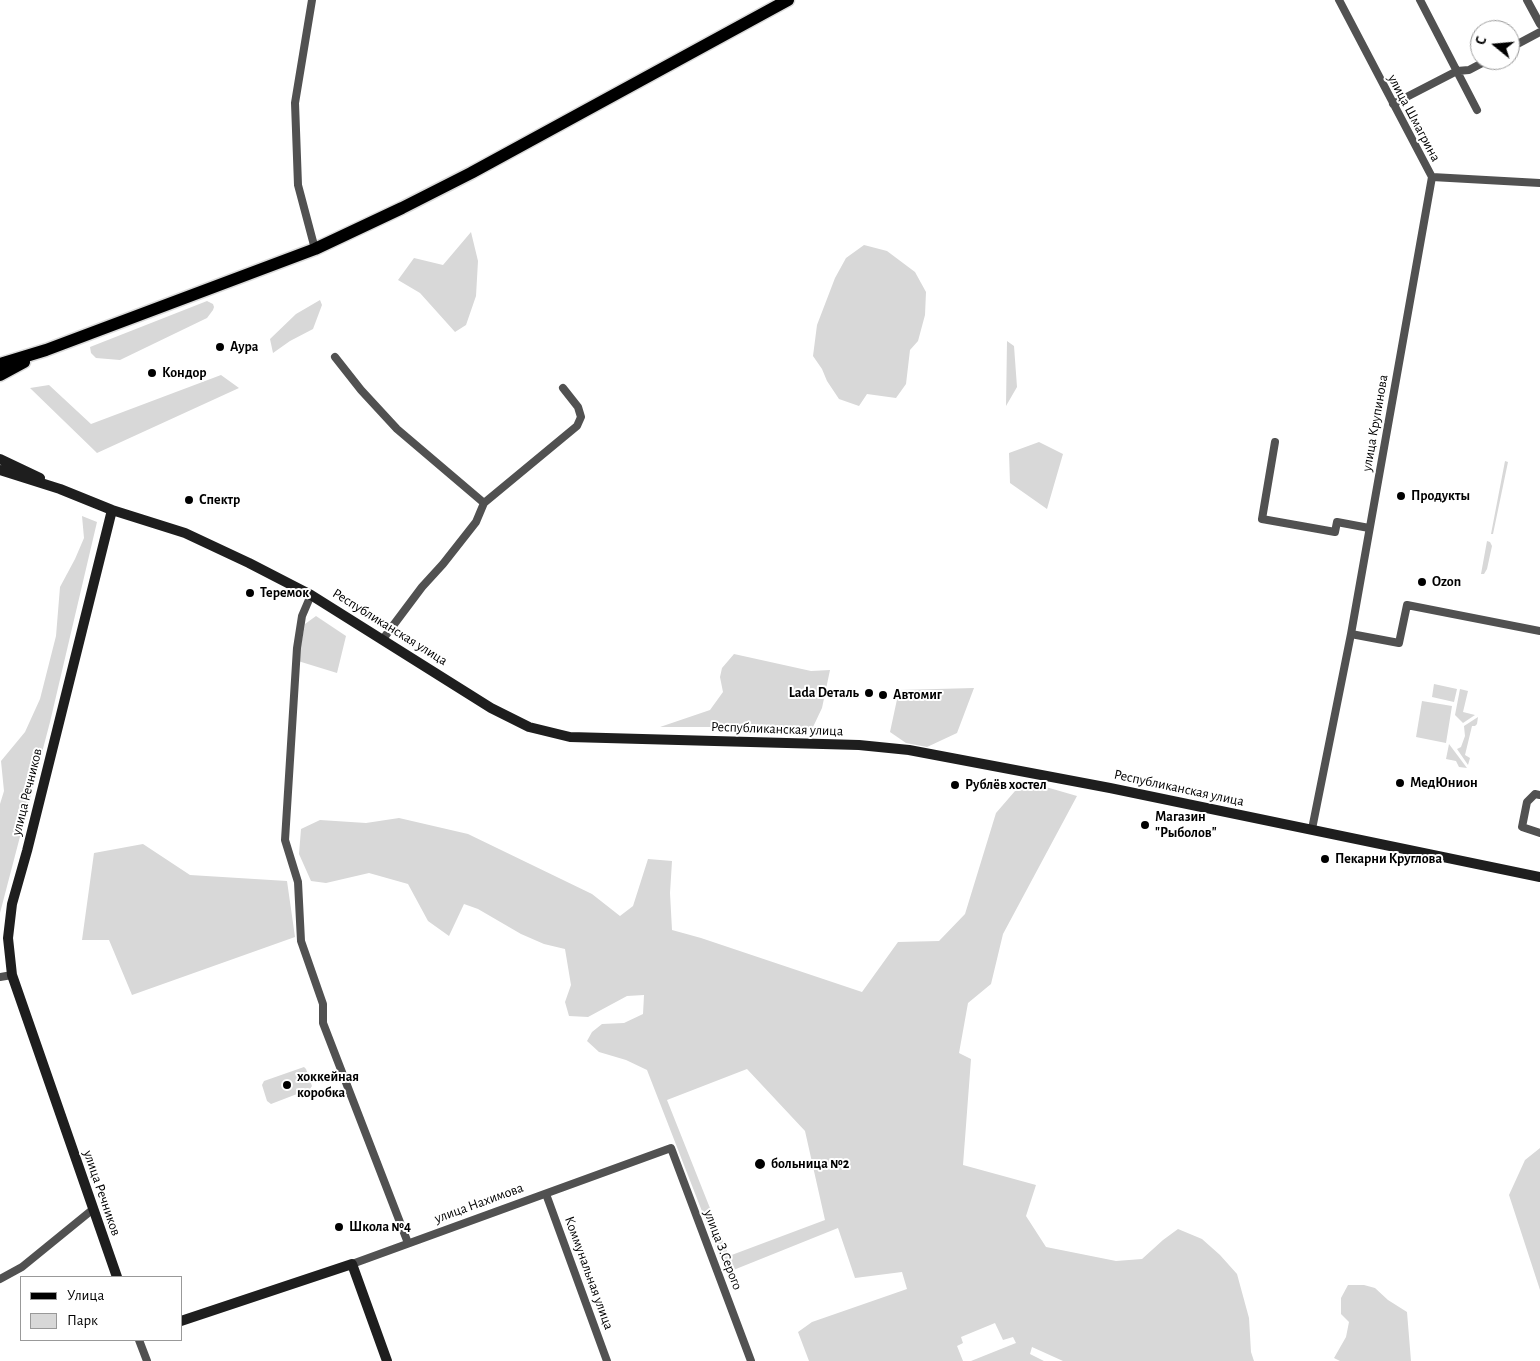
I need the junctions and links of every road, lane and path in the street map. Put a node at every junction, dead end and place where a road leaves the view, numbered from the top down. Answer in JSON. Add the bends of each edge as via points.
{"nodes":[{"id":1,"x":312,"y":0,"type":"edge"},
{"id":2,"x":788,"y":0,"type":"edge"},
{"id":3,"x":1338,"y":0,"type":"edge"},
{"id":4,"x":1420,"y":0,"type":"edge"},
{"id":5,"x":1527,"y":0,"type":"edge"},
{"id":6,"x":1540,"y":24,"type":"edge"},
{"id":7,"x":1540,"y":32,"type":"edge"},
{"id":8,"x":1520,"y":43,"type":"edge"},
{"id":9,"x":1470,"y":70,"type":"edge"},
{"id":10,"x":1457,"y":72,"type":"junction"},
{"id":11,"x":1393,"y":104,"type":"junction"},
{"id":12,"x":1477,"y":110,"type":"dead end"},
{"id":13,"x":1432,"y":177,"type":"junction"},
{"id":14,"x":1540,"y":183,"type":"edge"},
{"id":15,"x":315,"y":249,"type":"junction"},
{"id":16,"x":46,"y":350,"type":"junction"},
{"id":17,"x":335,"y":357,"type":"dead end"},
{"id":18,"x":0,"y":364,"type":"edge"},
{"id":19,"x":0,"y":375,"type":"edge"},
{"id":20,"x":563,"y":388,"type":"dead end"},
{"id":21,"x":1275,"y":442,"type":"dead end"},
{"id":22,"x":0,"y":459,"type":"edge"},
{"id":23,"x":0,"y":470,"type":"edge"},
{"id":24,"x":60,"y":489,"type":"junction"},
{"id":25,"x":484,"y":503,"type":"junction"},
{"id":26,"x":112,"y":510,"type":"junction"},
{"id":27,"x":1369,"y":528,"type":"junction"},
{"id":28,"x":311,"y":594,"type":"junction"},
{"id":29,"x":1540,"y":631,"type":"edge"},
{"id":30,"x":1351,"y":634,"type":"junction"},
{"id":31,"x":383,"y":639,"type":"junction"},
{"id":32,"x":1540,"y":795,"type":"edge"},
{"id":33,"x":1312,"y":829,"type":"junction"},
{"id":34,"x":1540,"y":832,"type":"edge"},
{"id":35,"x":1540,"y":877,"type":"edge"},
{"id":36,"x":12,"y":975,"type":"junction"},
{"id":37,"x":0,"y":977,"type":"edge"},
{"id":38,"x":671,"y":1148,"type":"joint"},
{"id":39,"x":546,"y":1194,"type":"junction"},
{"id":40,"x":92,"y":1210,"type":"junction"},
{"id":41,"x":408,"y":1244,"type":"junction"},
{"id":42,"x":352,"y":1264,"type":"junction"},
{"id":43,"x":117,"y":1276,"type":"edge"},
{"id":44,"x":0,"y":1279,"type":"edge"},
{"id":45,"x":182,"y":1321,"type":"edge"},
{"id":46,"x":139,"y":1341,"type":"edge"},
{"id":47,"x":147,"y":1361,"type":"edge"},
{"id":48,"x":387,"y":1361,"type":"edge"},
{"id":49,"x":607,"y":1361,"type":"edge"},
{"id":50,"x":752,"y":1361,"type":"edge"}],
"edges":[{"from":1,"to":15,"type":"street","via":[[295,103],[298,185]]},
{"from":2,"to":15,"type":"main road","via":[[471,174]]},
{"from":3,"to":11,"type":"street","name":"улица Шмагрина"},
{"from":4,"to":10,"type":"street"},
{"from":5,"to":6,"type":"street"},
{"from":7,"to":8,"type":"street"},
{"from":9,"to":10,"type":"street"},
{"from":10,"to":11,"type":"street"},
{"from":10,"to":12,"type":"street"},
{"from":11,"to":13,"type":"street","name":"улица Шмагрина"},
{"from":13,"to":14,"type":"street","name":"улица Шмагрина"},
{"from":13,"to":27,"type":"street","name":"улица Крупинова"},
{"from":15,"to":16,"type":"main road"},
{"from":16,"to":18,"type":"main road"},
{"from":16,"to":19,"type":"main road"},
{"from":17,"to":25,"type":"street","via":[[397,429]]},
{"from":20,"to":25,"type":"street","via":[[578,407],[581,416],[577,426]]},
{"from":21,"to":27,"type":"street","via":[[1262,519],[1335,532],[1337,522]]},
{"from":22,"to":24,"type":"street"},
{"from":23,"to":24,"type":"street"},
{"from":24,"to":26,"type":"street","name":"Республиканская улица"},
{"from":25,"to":31,"type":"street","via":[[476,522]]},
{"from":26,"to":28,"type":"street","name":"Республиканская улица","via":[[185,533]]},
{"from":26,"to":36,"type":"street","name":"улица Речников","via":[[12,904],[8,938]]},
{"from":27,"to":30,"type":"street","name":"улица Крупинова"},
{"from":28,"to":31,"type":"street","name":"Республиканская улица"},
{"from":28,"to":41,"type":"street","via":[[302,616],[297,648],[285,840],[298,882],[301,941],[323,1004],[324,1023]]},
{"from":29,"to":30,"type":"street","via":[[1407,605],[1399,643]]},
{"from":30,"to":33,"type":"street","name":"улица Крупинова"},
{"from":31,"to":33,"type":"street","name":"Республиканская улица","via":[[491,708],[530,727],[570,737],[859,745],[910,750]]},
{"from":32,"to":34,"type":"street","via":[[1535,794],[1527,802],[1522,827]]},
{"from":33,"to":35,"type":"street","name":"Республиканская улица"},
{"from":36,"to":37,"type":"street"},
{"from":36,"to":40,"type":"street","name":"улица Речников"},
{"from":38,"to":39,"type":"street","name":"улица Нахимова"},
{"from":38,"to":50,"type":"street","name":"улица З.Серого"},
{"from":39,"to":41,"type":"street","name":"улица Нахимова"},
{"from":39,"to":49,"type":"street","name":"Коммунальная улица"},
{"from":40,"to":43,"type":"street","name":"улица Речников"},
{"from":40,"to":44,"type":"street","via":[[22,1267]]},
{"from":41,"to":42,"type":"street","name":"улица Нахимова"},
{"from":42,"to":45,"type":"street","name":"улица Нахимова"},
{"from":42,"to":48,"type":"street"},
{"from":46,"to":47,"type":"street"}]}
